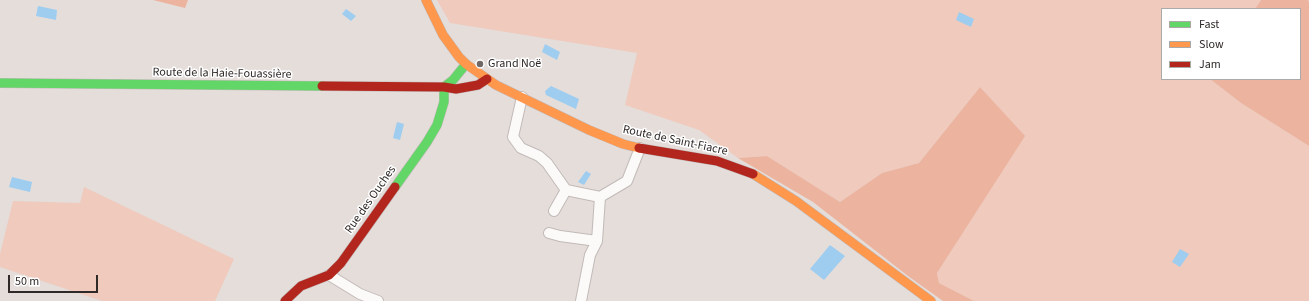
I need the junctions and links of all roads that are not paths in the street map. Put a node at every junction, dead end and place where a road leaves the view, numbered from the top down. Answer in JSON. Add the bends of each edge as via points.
{"nodes":[{"id":1,"x":426,"y":0,"type":"edge"},
{"id":2,"x":466,"y":64,"type":"junction"},
{"id":3,"x":487,"y":78,"type":"junction"},
{"id":4,"x":0,"y":83,"type":"edge"},
{"id":5,"x":444,"y":87,"type":"junction"},
{"id":6,"x":522,"y":97,"type":"junction"},
{"id":7,"x":640,"y":148,"type":"junction"},
{"id":8,"x":566,"y":190,"type":"junction"},
{"id":9,"x":600,"y":197,"type":"junction"},
{"id":10,"x":554,"y":211,"type":"dead end"},
{"id":11,"x":549,"y":233,"type":"dead end"},
{"id":12,"x":597,"y":241,"type":"junction"},
{"id":13,"x":329,"y":275,"type":"junction"},
{"id":14,"x":285,"y":301,"type":"edge"},
{"id":15,"x":378,"y":301,"type":"edge"},
{"id":16,"x":581,"y":301,"type":"edge"},
{"id":17,"x":931,"y":301,"type":"edge"}],
"edges":[{"from":1,"to":2,"type":"street","name":"Route de Saint-Fiacre","via":[[443,35]]},
{"from":2,"to":3,"type":"street","name":"Route de Saint-Fiacre"},
{"from":2,"to":5,"type":"street"},
{"from":3,"to":5,"type":"street","name":"Route de la Haie-Fouassière","via":[[478,85],[469,87]]},
{"from":3,"to":6,"type":"street","name":"Route de Saint-Fiacre"},
{"from":4,"to":5,"type":"street","name":"Route de la Haie-Fouassière"},
{"from":5,"to":13,"type":"street","name":"Rue des Ouches","via":[[444,102],[437,125],[427,142],[341,263]]},
{"from":6,"to":7,"type":"street","name":"Route de Saint-Fiacre","via":[[601,135]]},
{"from":6,"to":8,"type":"street","via":[[513,137],[521,148],[540,156],[547,163]]},
{"from":7,"to":9,"type":"street","via":[[627,181]]},
{"from":7,"to":17,"type":"street","name":"Route de Saint-Fiacre","via":[[717,160],[748,171],[796,201]]},
{"from":8,"to":9,"type":"street"},
{"from":8,"to":10,"type":"street"},
{"from":9,"to":12,"type":"street"},
{"from":11,"to":12,"type":"street"},
{"from":12,"to":16,"type":"street","via":[[590,255]]},
{"from":13,"to":14,"type":"street","name":"Rue des Ouches","via":[[300,286]]},
{"from":13,"to":15,"type":"street","via":[[360,294]]}]}
